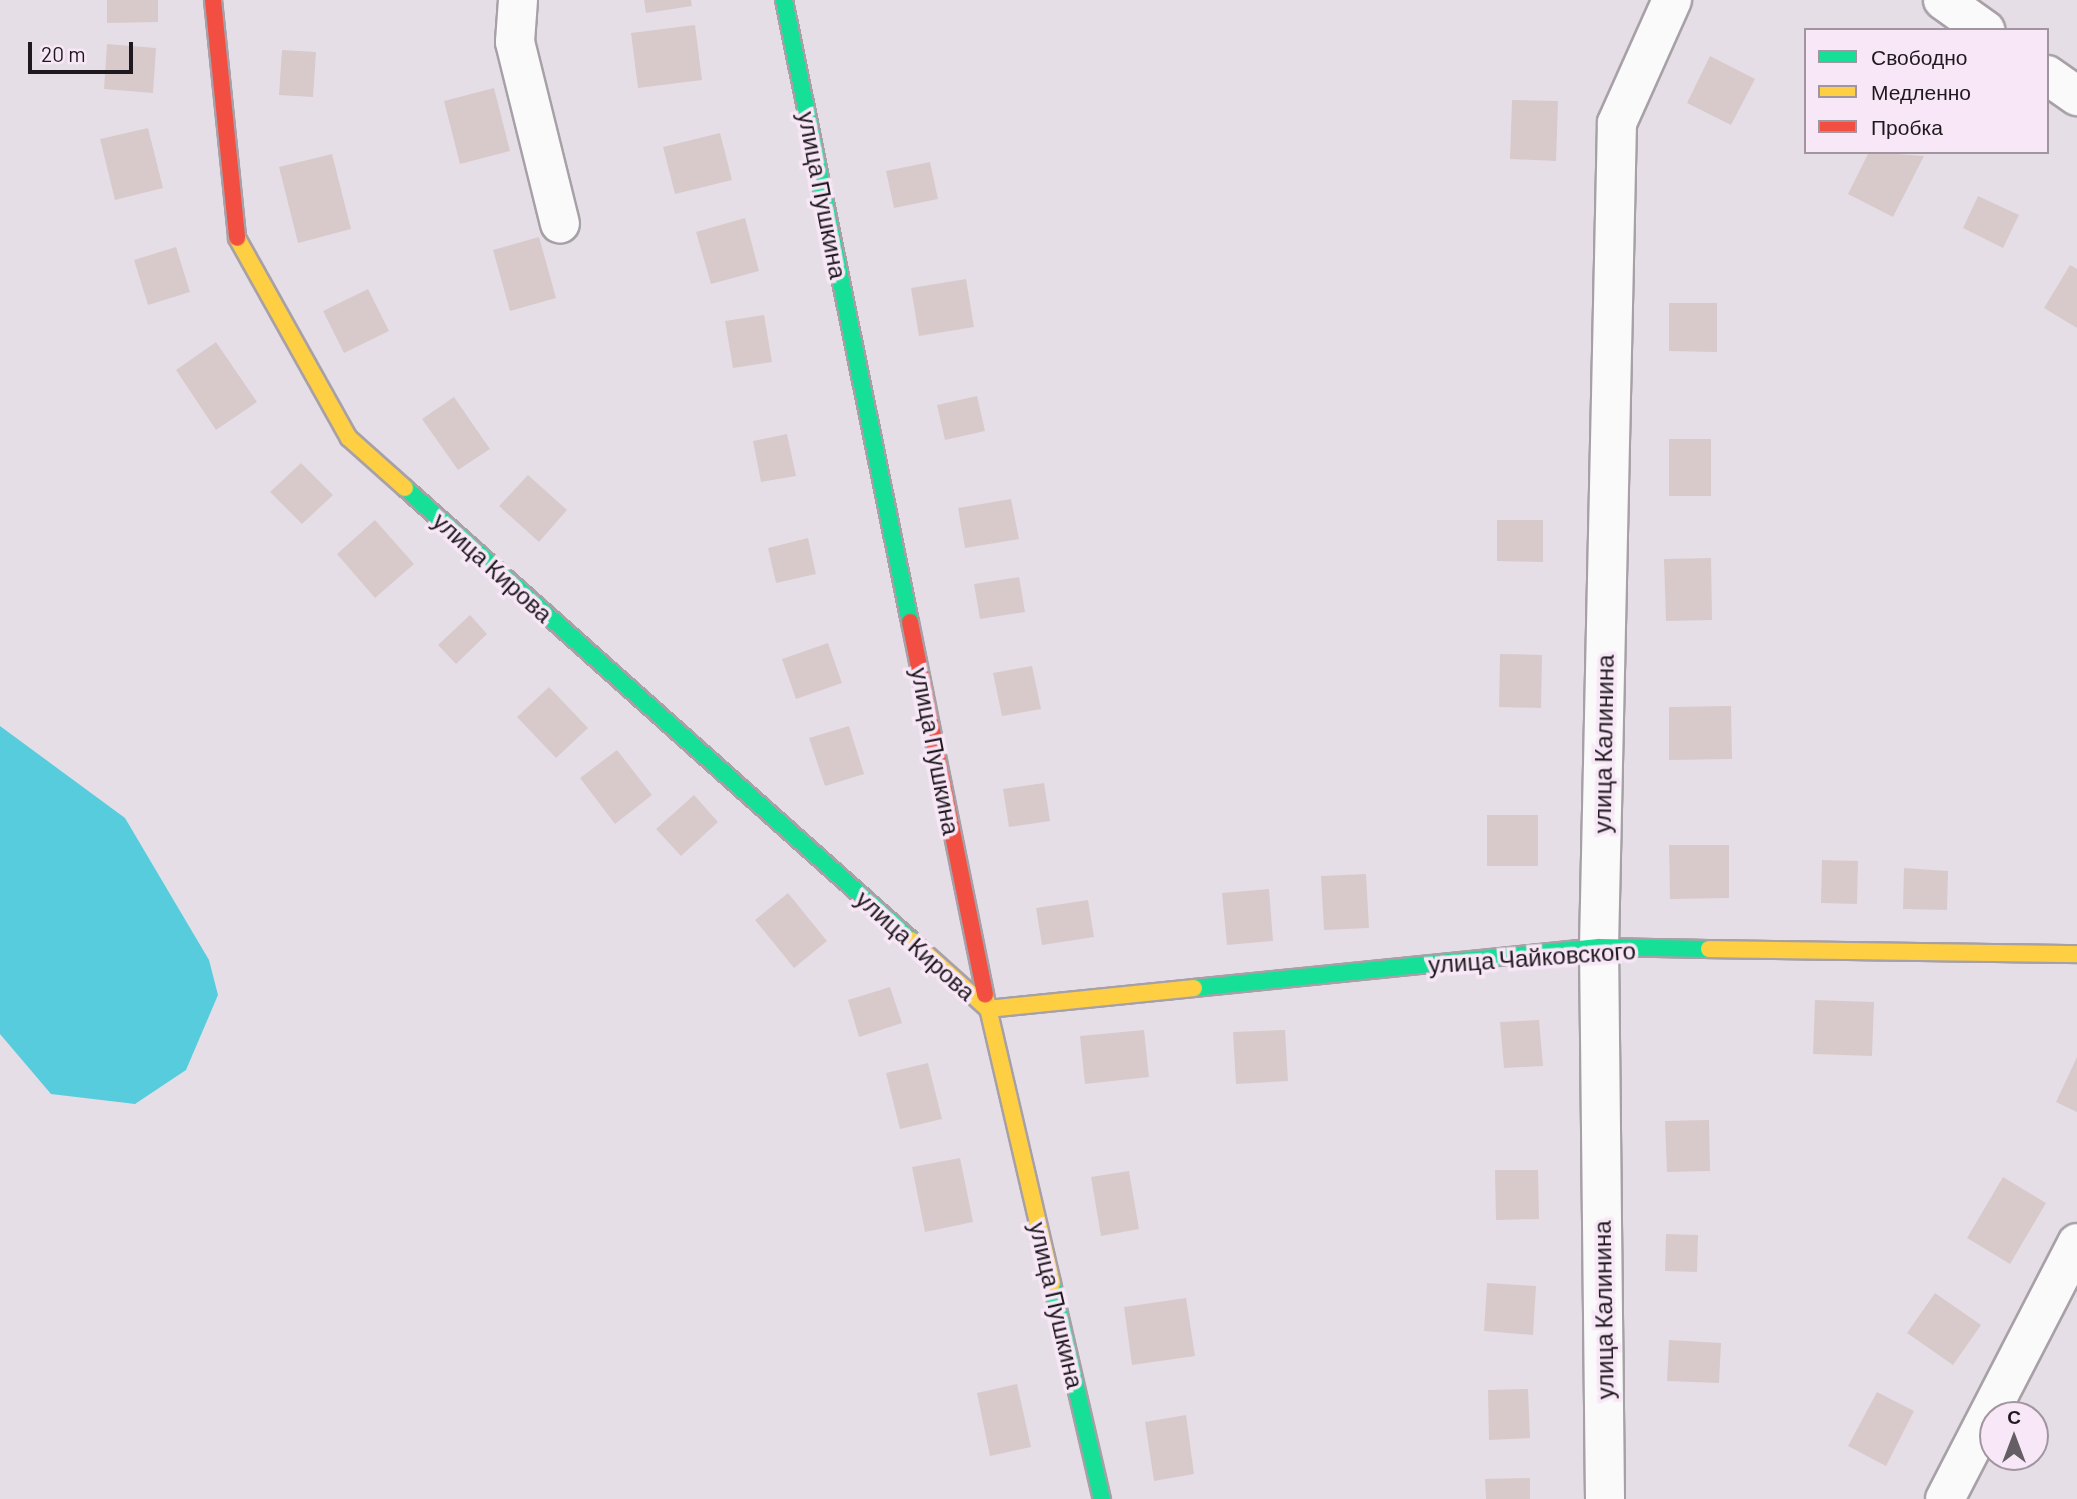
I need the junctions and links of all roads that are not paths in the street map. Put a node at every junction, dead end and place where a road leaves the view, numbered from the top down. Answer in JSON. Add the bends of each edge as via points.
{"nodes":[{"id":1,"x":213,"y":0,"type":"edge"},
{"id":2,"x":519,"y":0,"type":"edge"},
{"id":3,"x":784,"y":0,"type":"edge"},
{"id":4,"x":1672,"y":0,"type":"edge"},
{"id":5,"x":1943,"y":0,"type":"edge"},
{"id":6,"x":1981,"y":28,"type":"edge"},
{"id":7,"x":2049,"y":76,"type":"edge"},
{"id":8,"x":2077,"y":96,"type":"edge"},
{"id":9,"x":560,"y":224,"type":"dead end"},
{"id":10,"x":1599,"y":947,"type":"junction"},
{"id":11,"x":2077,"y":954,"type":"edge"},
{"id":12,"x":988,"y":1009,"type":"junction"},
{"id":13,"x":2077,"y":1243,"type":"edge"},
{"id":14,"x":1102,"y":1499,"type":"edge"},
{"id":15,"x":1605,"y":1499,"type":"edge"},
{"id":16,"x":1945,"y":1499,"type":"edge"}],
"edges":[{"from":1,"to":12,"type":"street","name":"улица Кирова","via":[[233,232],[349,438]]},
{"from":2,"to":9,"type":"street","via":[[514,42]]},
{"from":3,"to":12,"type":"street","name":"улица Пушкина"},
{"from":4,"to":10,"type":"street","name":"улица Калинина","via":[[1617,124]]},
{"from":5,"to":6,"type":"street"},
{"from":7,"to":8,"type":"street"},
{"from":10,"to":11,"type":"street","name":"улица Чайковского"},
{"from":10,"to":12,"type":"street","name":"улица Чайковского"},
{"from":10,"to":15,"type":"street","name":"улица Калинина"},
{"from":12,"to":14,"type":"street","name":"улица Пушкина"},
{"from":13,"to":16,"type":"street"}]}
